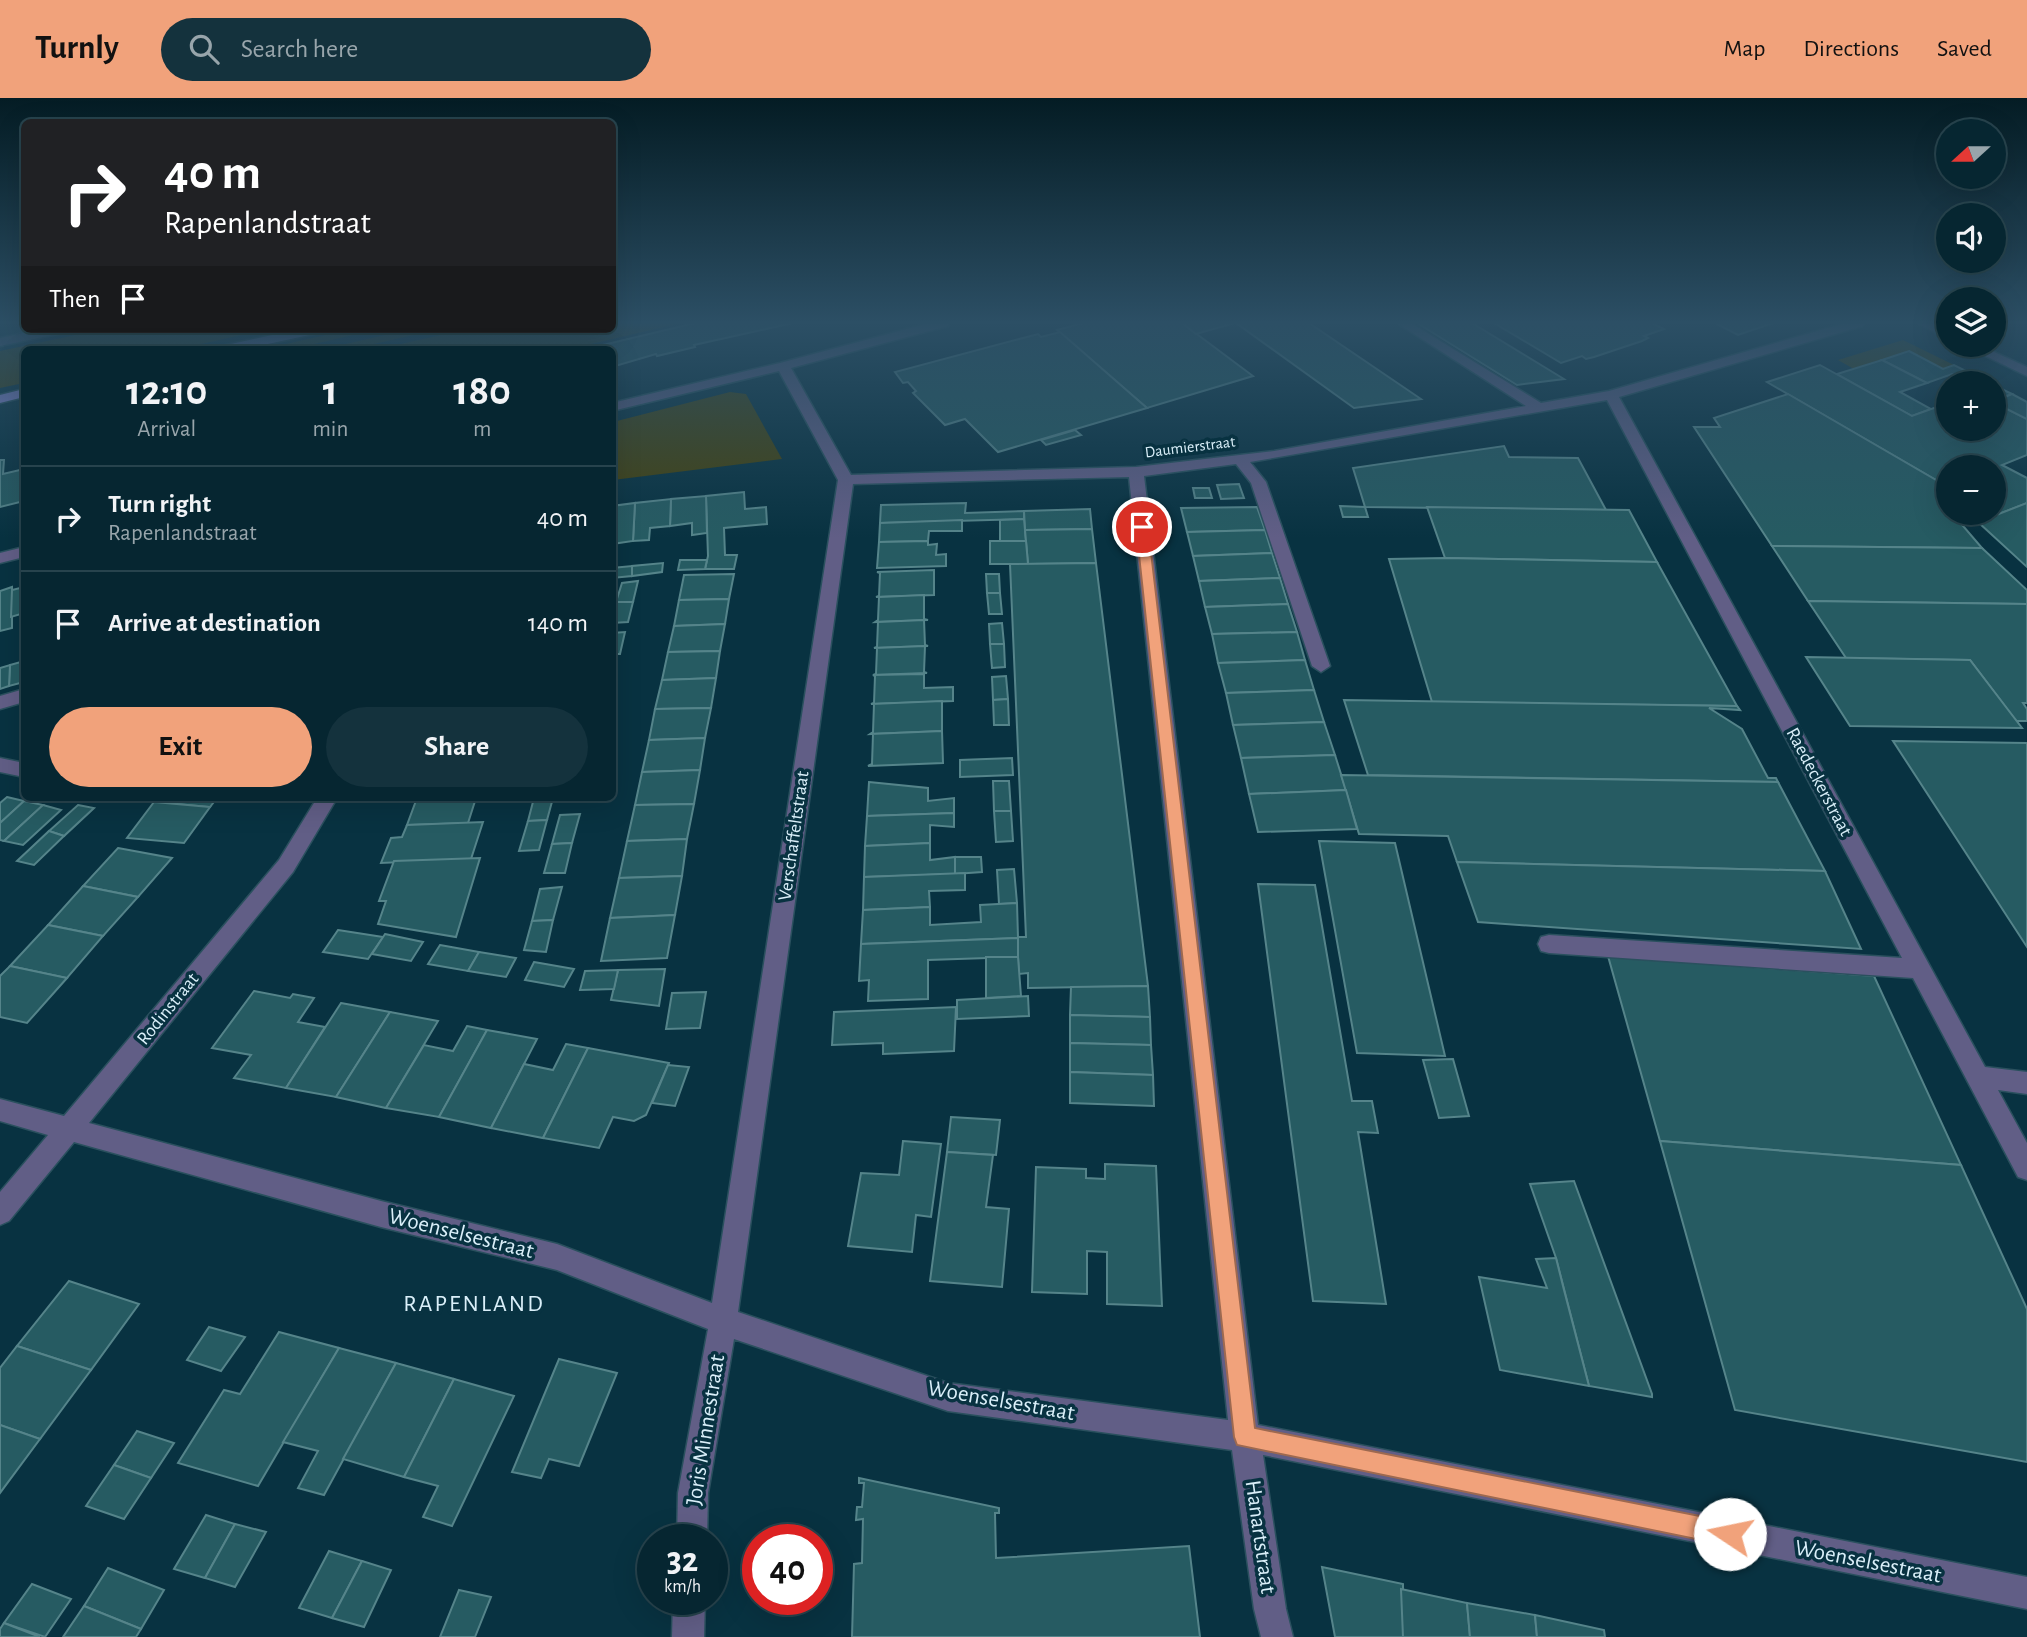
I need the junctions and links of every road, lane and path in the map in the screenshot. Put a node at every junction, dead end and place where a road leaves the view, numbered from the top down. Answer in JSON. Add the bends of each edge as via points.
{"nodes":[{"id":1,"x":663,"y":395,"type":"edge"},
{"id":2,"x":798,"y":395,"type":"edge"},
{"id":3,"x":1518,"y":395,"type":"edge"},
{"id":4,"x":1611,"y":395,"type":"joint"},
{"id":5,"x":616,"y":406,"type":"edge"},
{"id":6,"x":1539,"y":408,"type":"junction"},
{"id":7,"x":1240,"y":459,"type":"junction"},
{"id":8,"x":1136,"y":472,"type":"junction"},
{"id":9,"x":846,"y":480,"type":"junction"},
{"id":10,"x":21,"y":553,"type":"edge"},
{"id":11,"x":0,"y":558,"type":"edge"},
{"id":12,"x":1321,"y":666,"type":"dead end"},
{"id":13,"x":21,"y":696,"type":"edge"},
{"id":14,"x":0,"y":702,"type":"edge"},
{"id":15,"x":0,"y":765,"type":"edge"},
{"id":16,"x":21,"y":769,"type":"edge"},
{"id":17,"x":325,"y":801,"type":"edge"},
{"id":18,"x":1549,"y":944,"type":"dead end"},
{"id":19,"x":1920,"y":969,"type":"junction"},
{"id":20,"x":1978,"y":1077,"type":"junction"},
{"id":21,"x":2027,"y":1083,"type":"edge"},
{"id":22,"x":0,"y":1111,"type":"edge"},
{"id":23,"x":69,"y":1130,"type":"junction"},
{"id":24,"x":2027,"y":1168,"type":"edge"},
{"id":25,"x":0,"y":1213,"type":"edge"},
{"id":26,"x":723,"y":1321,"type":"junction"},
{"id":27,"x":1245,"y":1437,"type":"junction"},
{"id":28,"x":692,"y":1524,"type":"edge"},
{"id":29,"x":2027,"y":1593,"type":"edge"},
{"id":30,"x":689,"y":1615,"type":"edge"},
{"id":31,"x":688,"y":1637,"type":"edge"},
{"id":32,"x":1277,"y":1637,"type":"edge"}],
"edges":[{"from":1,"to":5,"type":"street"},
{"from":2,"to":9,"type":"street"},
{"from":3,"to":6,"type":"street"},
{"from":4,"to":6,"type":"street","name":"Daumierstraat"},
{"from":4,"to":19,"type":"street","name":"Raedeckerstraat"},
{"from":6,"to":7,"type":"street","name":"Daumierstraat"},
{"from":7,"to":8,"type":"street","name":"Daumierstraat"},
{"from":7,"to":12,"type":"street","via":[[1258,482]]},
{"from":8,"to":9,"type":"street","name":"Daumierstraat"},
{"from":8,"to":27,"type":"street","name":"Hanartstraat"},
{"from":9,"to":26,"type":"street","name":"Verschaffeltstraat"},
{"from":10,"to":11,"type":"street"},
{"from":13,"to":14,"type":"street"},
{"from":15,"to":16,"type":"street"},
{"from":17,"to":23,"type":"street","name":"Rodinstraat","via":[[286,866]]},
{"from":18,"to":19,"type":"street"},
{"from":19,"to":20,"type":"street","name":"Raedeckerstraat"},
{"from":20,"to":21,"type":"street"},
{"from":20,"to":24,"type":"street","name":"Raedeckerstraat"},
{"from":22,"to":23,"type":"street","name":"Woenselsestraat"},
{"from":23,"to":25,"type":"street","name":"Rodinstraat"},
{"from":23,"to":26,"type":"street","name":"Woenselsestraat","via":[[556,1257]]},
{"from":26,"to":27,"type":"street","name":"Woenselsestraat","via":[[948,1397]]},
{"from":26,"to":28,"type":"street","name":"Joris Minnestraat","via":[[693,1493]]},
{"from":27,"to":29,"type":"street","name":"Woenselsestraat"},
{"from":27,"to":32,"type":"street","name":"Hanartstraat"},
{"from":30,"to":31,"type":"street"}]}
